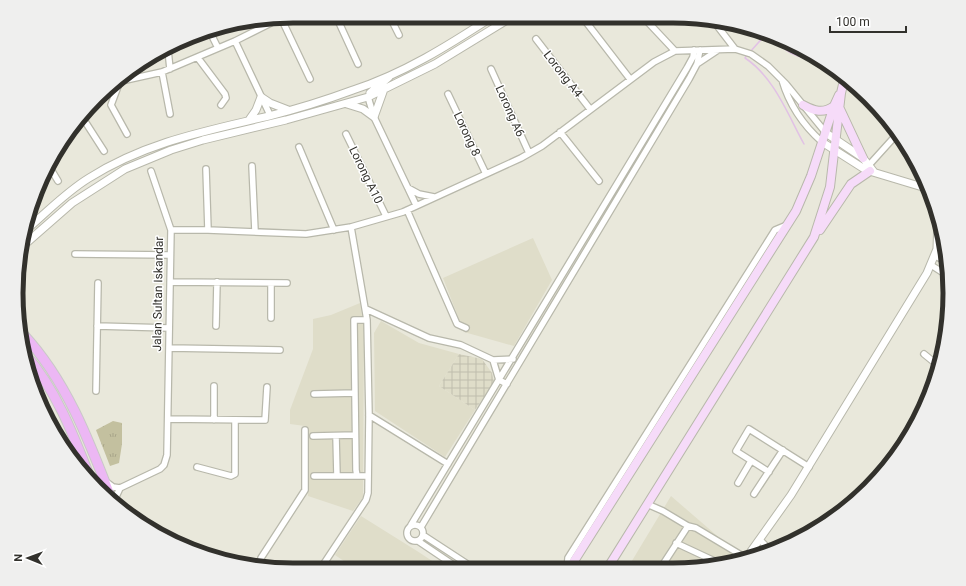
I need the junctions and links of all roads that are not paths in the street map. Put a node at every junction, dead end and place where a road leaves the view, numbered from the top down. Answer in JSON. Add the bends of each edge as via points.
{"nodes":[{"id":1,"x":339,"y":23,"type":"edge"},
{"id":2,"x":393,"y":23,"type":"edge"},
{"id":3,"x":483,"y":23,"type":"edge"},
{"id":4,"x":502,"y":23,"type":"edge"},
{"id":5,"x":587,"y":23,"type":"edge"},
{"id":6,"x":649,"y":23,"type":"edge"},
{"id":7,"x":284,"y":24,"type":"edge"},
{"id":8,"x":260,"y":25,"type":"edge"},
{"id":9,"x":718,"y":27,"type":"edge"},
{"id":10,"x":212,"y":35,"type":"edge"},
{"id":11,"x":399,"y":35,"type":"dead end"},
{"id":12,"x":536,"y":39,"type":"dead end"},
{"id":13,"x":235,"y":41,"type":"junction"},
{"id":14,"x":218,"y":48,"type":"junction"},
{"id":15,"x":736,"y":49,"type":"junction"},
{"id":16,"x":686,"y":50,"type":"junction"},
{"id":17,"x":697,"y":50,"type":"junction"},
{"id":18,"x":719,"y":50,"type":"junction"},
{"id":19,"x":675,"y":51,"type":"junction"},
{"id":20,"x":168,"y":54,"type":"edge"},
{"id":21,"x":198,"y":58,"type":"junction"},
{"id":22,"x":358,"y":64,"type":"dead end"},
{"id":23,"x":697,"y":64,"type":"junction"},
{"id":24,"x":687,"y":68,"type":"junction"},
{"id":25,"x":170,"y":69,"type":"junction"},
{"id":26,"x":491,"y":69,"type":"dead end"},
{"id":27,"x":162,"y":72,"type":"junction"},
{"id":28,"x":390,"y":75,"type":"junction"},
{"id":29,"x":129,"y":79,"type":"edge"},
{"id":30,"x":630,"y":79,"type":"junction"},
{"id":31,"x":782,"y":79,"type":"junction"},
{"id":32,"x":310,"y":80,"type":"dead end"},
{"id":33,"x":843,"y":84,"type":"edge"},
{"id":34,"x":117,"y":89,"type":"edge"},
{"id":35,"x":384,"y":89,"type":"junction"},
{"id":36,"x":448,"y":94,"type":"dead end"},
{"id":37,"x":261,"y":97,"type":"junction"},
{"id":38,"x":368,"y":97,"type":"junction"},
{"id":39,"x":346,"y":104,"type":"junction"},
{"id":40,"x":221,"y":105,"type":"dead end"},
{"id":41,"x":803,"y":105,"type":"junction"},
{"id":42,"x":837,"y":105,"type":"junction"},
{"id":43,"x":590,"y":109,"type":"junction"},
{"id":44,"x":288,"y":110,"type":"junction"},
{"id":45,"x":170,"y":114,"type":"dead end"},
{"id":46,"x":270,"y":115,"type":"junction"},
{"id":47,"x":374,"y":117,"type":"junction"},
{"id":48,"x":250,"y":120,"type":"junction"},
{"id":49,"x":286,"y":120,"type":"junction"},
{"id":50,"x":84,"y":122,"type":"edge"},
{"id":51,"x":560,"y":132,"type":"junction"},
{"id":52,"x":826,"y":133,"type":"junction"},
{"id":53,"x":127,"y":134,"type":"dead end"},
{"id":54,"x":346,"y":134,"type":"dead end"},
{"id":55,"x":835,"y":139,"type":"junction"},
{"id":56,"x":894,"y":139,"type":"edge"},
{"id":57,"x":822,"y":142,"type":"junction"},
{"id":58,"x":299,"y":147,"type":"dead end"},
{"id":59,"x":834,"y":150,"type":"junction"},
{"id":60,"x":104,"y":151,"type":"dead end"},
{"id":61,"x":528,"y":154,"type":"junction"},
{"id":62,"x":863,"y":158,"type":"junction"},
{"id":63,"x":252,"y":166,"type":"dead end"},
{"id":64,"x":206,"y":169,"type":"dead end"},
{"id":65,"x":872,"y":169,"type":"junction"},
{"id":66,"x":52,"y":171,"type":"edge"},
{"id":67,"x":151,"y":171,"type":"dead end"},
{"id":68,"x":486,"y":174,"type":"junction"},
{"id":69,"x":58,"y":181,"type":"dead end"},
{"id":70,"x":599,"y":181,"type":"dead end"},
{"id":71,"x":920,"y":186,"type":"edge"},
{"id":72,"x":408,"y":188,"type":"junction"},
{"id":73,"x":434,"y":197,"type":"junction"},
{"id":74,"x":416,"y":205,"type":"junction"},
{"id":75,"x":407,"y":210,"type":"junction"},
{"id":76,"x":386,"y":216,"type":"junction"},
{"id":77,"x":31,"y":225,"type":"edge"},
{"id":78,"x":351,"y":227,"type":"junction"},
{"id":79,"x":171,"y":230,"type":"junction"},
{"id":80,"x":208,"y":230,"type":"junction"},
{"id":81,"x":334,"y":230,"type":"junction"},
{"id":82,"x":255,"y":231,"type":"junction"},
{"id":83,"x":937,"y":236,"type":"edge"},
{"id":84,"x":814,"y":237,"type":"junction"},
{"id":85,"x":28,"y":242,"type":"edge"},
{"id":86,"x":939,"y":248,"type":"edge"},
{"id":87,"x":936,"y":253,"type":"junction"},
{"id":88,"x":75,"y":254,"type":"dead end"},
{"id":89,"x":170,"y":255,"type":"junction"},
{"id":90,"x":941,"y":257,"type":"edge"},
{"id":91,"x":931,"y":265,"type":"junction"},
{"id":92,"x":942,"y":272,"type":"edge"},
{"id":93,"x":170,"y":282,"type":"junction"},
{"id":94,"x":217,"y":282,"type":"junction"},
{"id":95,"x":98,"y":283,"type":"dead end"},
{"id":96,"x":271,"y":283,"type":"junction"},
{"id":97,"x":287,"y":283,"type":"dead end"},
{"id":98,"x":366,"y":309,"type":"junction"},
{"id":99,"x":270,"y":318,"type":"dead end"},
{"id":100,"x":367,"y":320,"type":"junction"},
{"id":101,"x":97,"y":326,"type":"junction"},
{"id":102,"x":216,"y":326,"type":"dead end"},
{"id":103,"x":169,"y":328,"type":"junction"},
{"id":104,"x":466,"y":328,"type":"dead end"},
{"id":105,"x":539,"y":329,"type":"junction"},
{"id":106,"x":27,"y":338,"type":"edge"},
{"id":107,"x":169,"y":348,"type":"junction"},
{"id":108,"x":280,"y":350,"type":"dead end"},
{"id":109,"x":924,"y":354,"type":"dead end"},
{"id":110,"x":513,"y":358,"type":"junction"},
{"id":111,"x":493,"y":360,"type":"junction"},
{"id":112,"x":32,"y":362,"type":"edge"},
{"id":113,"x":934,"y":362,"type":"edge"},
{"id":114,"x":499,"y":380,"type":"junction"},
{"id":115,"x":507,"y":384,"type":"junction"},
{"id":116,"x":214,"y":386,"type":"dead end"},
{"id":117,"x":267,"y":387,"type":"dead end"},
{"id":118,"x":96,"y":391,"type":"dead end"},
{"id":119,"x":355,"y":393,"type":"junction"},
{"id":120,"x":314,"y":394,"type":"dead end"},
{"id":121,"x":369,"y":416,"type":"junction"},
{"id":122,"x":168,"y":419,"type":"junction"},
{"id":123,"x":214,"y":420,"type":"junction"},
{"id":124,"x":235,"y":420,"type":"junction"},
{"id":125,"x":305,"y":430,"type":"dead end"},
{"id":126,"x":355,"y":435,"type":"junction"},
{"id":127,"x":313,"y":436,"type":"dead end"},
{"id":128,"x":336,"y":436,"type":"junction"},
{"id":129,"x":783,"y":450,"type":"junction"},
{"id":130,"x":751,"y":461,"type":"junction"},
{"id":131,"x":84,"y":463,"type":"edge"},
{"id":132,"x":448,"y":464,"type":"junction"},
{"id":133,"x":197,"y":467,"type":"dead end"},
{"id":134,"x":809,"y":467,"type":"junction"},
{"id":135,"x":769,"y":472,"type":"junction"},
{"id":136,"x":314,"y":476,"type":"dead end"},
{"id":137,"x":337,"y":476,"type":"junction"},
{"id":138,"x":358,"y":476,"type":"junction"},
{"id":139,"x":368,"y":476,"type":"junction"},
{"id":140,"x":102,"y":478,"type":"junction"},
{"id":141,"x":738,"y":483,"type":"dead end"},
{"id":142,"x":107,"y":488,"type":"edge"},
{"id":143,"x":120,"y":488,"type":"junction"},
{"id":144,"x":754,"y":494,"type":"dead end"},
{"id":145,"x":116,"y":497,"type":"edge"},
{"id":146,"x":648,"y":504,"type":"junction"},
{"id":147,"x":411,"y":525,"type":"junction"},
{"id":148,"x":688,"y":526,"type":"junction"},
{"id":149,"x":421,"y":527,"type":"junction"},
{"id":150,"x":423,"y":535,"type":"junction"},
{"id":151,"x":760,"y":540,"type":"junction"},
{"id":152,"x":418,"y":541,"type":"junction"},
{"id":153,"x":676,"y":543,"type":"junction"},
{"id":154,"x":766,"y":546,"type":"edge"},
{"id":155,"x":751,"y":552,"type":"edge"},
{"id":156,"x":739,"y":555,"type":"edge"},
{"id":157,"x":713,"y":560,"type":"edge"},
{"id":158,"x":262,"y":561,"type":"edge"},
{"id":159,"x":324,"y":563,"type":"edge"},
{"id":160,"x":451,"y":563,"type":"edge"},
{"id":161,"x":466,"y":563,"type":"edge"},
{"id":162,"x":572,"y":563,"type":"edge"},
{"id":163,"x":610,"y":563,"type":"edge"},
{"id":164,"x":664,"y":563,"type":"edge"}],
"edges":[{"from":1,"to":22,"type":"street"},
{"from":2,"to":11,"type":"street"},
{"from":3,"to":28,"type":"street","via":[[449,45]]},
{"from":4,"to":35,"type":"street","via":[[435,64]]},
{"from":5,"to":30,"type":"street"},
{"from":6,"to":19,"type":"street"},
{"from":7,"to":32,"type":"street"},
{"from":8,"to":13,"type":"street"},
{"from":9,"to":15,"type":"street"},
{"from":10,"to":14,"type":"street"},
{"from":12,"to":43,"type":"street","name":"Lorong A4"},
{"from":13,"to":14,"type":"street"},
{"from":13,"to":37,"type":"street"},
{"from":14,"to":21,"type":"street"},
{"from":15,"to":18,"type":"street"},
{"from":15,"to":31,"type":"street","via":[[748,53]]},
{"from":16,"to":17,"type":"street"},
{"from":16,"to":19,"type":"street"},
{"from":16,"to":24,"type":"street"},
{"from":17,"to":18,"type":"street"},
{"from":17,"to":23,"type":"street"},
{"from":17,"to":24,"type":"street"},
{"from":18,"to":23,"type":"street"},
{"from":19,"to":30,"type":"street","name":"Jalan Sultan Iskandar"},
{"from":20,"to":25,"type":"street"},
{"from":21,"to":25,"type":"street"},
{"from":21,"to":40,"type":"street","via":[[225,94],[226,98]]},
{"from":23,"to":105,"type":"street"},
{"from":24,"to":110,"type":"street"},
{"from":25,"to":27,"type":"street"},
{"from":26,"to":61,"type":"street","name":"Lorong A6"},
{"from":27,"to":29,"type":"street"},
{"from":27,"to":45,"type":"street"},
{"from":28,"to":38,"type":"street","via":[[387,81],[372,90]]},
{"from":28,"to":44,"type":"street","via":[[354,90]]},
{"from":30,"to":43,"type":"street","name":"Jalan Sultan Iskandar"},
{"from":31,"to":41,"type":"street"},
{"from":31,"to":57,"type":"street","via":[[798,114],[809,130]]},
{"from":33,"to":42,"type":"main road"},
{"from":34,"to":53,"type":"street","via":[[112,105]]},
{"from":35,"to":38,"type":"street"},
{"from":35,"to":47,"type":"street"},
{"from":36,"to":68,"type":"street","name":"Lorong 8"},
{"from":37,"to":44,"type":"street","via":[[270,104]]},
{"from":37,"to":46,"type":"street"},
{"from":37,"to":48,"type":"street"},
{"from":38,"to":39,"type":"street"},
{"from":38,"to":47,"type":"street"},
{"from":39,"to":47,"type":"street","via":[[363,109]]},
{"from":39,"to":49,"type":"street"},
{"from":41,"to":42,"type":"main road","via":[[819,111]]},
{"from":41,"to":52,"type":"street"},
{"from":42,"to":52,"type":"main road"},
{"from":42,"to":55,"type":"main road"},
{"from":42,"to":62,"type":"main road"},
{"from":43,"to":51,"type":"street","name":"Jalan Sultan Iskandar"},
{"from":44,"to":46,"type":"street"},
{"from":46,"to":48,"type":"street"},
{"from":46,"to":49,"type":"street"},
{"from":47,"to":72,"type":"street"},
{"from":48,"to":77,"type":"street","via":[[169,140],[118,162],[68,193]]},
{"from":49,"to":85,"type":"street","via":[[203,140],[125,169],[72,203]]},
{"from":50,"to":60,"type":"street"},
{"from":51,"to":61,"type":"street","name":"Jalan Sultan Iskandar"},
{"from":51,"to":70,"type":"street"},
{"from":52,"to":55,"type":"street"},
{"from":52,"to":57,"type":"main road"},
{"from":54,"to":76,"type":"street","name":"Lorong A10"},
{"from":55,"to":59,"type":"main road"},
{"from":55,"to":62,"type":"street"},
{"from":56,"to":65,"type":"street"},
{"from":57,"to":59,"type":"street"},
{"from":57,"to":162,"type":"main road","via":[[796,211]]},
{"from":58,"to":81,"type":"street"},
{"from":59,"to":65,"type":"street"},
{"from":59,"to":84,"type":"main road","via":[[830,187]]},
{"from":61,"to":68,"type":"street","name":"Jalan Sultan Iskandar"},
{"from":62,"to":65,"type":"street"},
{"from":63,"to":82,"type":"street"},
{"from":64,"to":80,"type":"street"},
{"from":65,"to":71,"type":"street"},
{"from":65,"to":84,"type":"main road","via":[[851,184]]},
{"from":66,"to":69,"type":"street"},
{"from":67,"to":79,"type":"street"},
{"from":68,"to":73,"type":"street","name":"Jalan Sultan Iskandar"},
{"from":72,"to":73,"type":"street","via":[[419,194]]},
{"from":72,"to":74,"type":"street"},
{"from":73,"to":74,"type":"street","name":"Jalan Sultan Iskandar"},
{"from":74,"to":75,"type":"street","name":"Jalan Sultan Iskandar"},
{"from":75,"to":76,"type":"street","name":"Jalan Sultan Iskandar"},
{"from":75,"to":104,"type":"street","via":[[458,324]]},
{"from":76,"to":78,"type":"street","name":"Jalan Sultan Iskandar"},
{"from":78,"to":81,"type":"street","name":"Jalan Sultan Iskandar"},
{"from":78,"to":98,"type":"street"},
{"from":79,"to":80,"type":"street","name":"Jalan Sultan Iskandar"},
{"from":79,"to":89,"type":"street","name":"Jalan Sultan Iskandar"},
{"from":80,"to":82,"type":"street","name":"Jalan Sultan Iskandar"},
{"from":81,"to":82,"type":"street","name":"Jalan Sultan Iskandar","via":[[306,234]]},
{"from":83,"to":87,"type":"street"},
{"from":84,"to":146,"type":"main road"},
{"from":86,"to":87,"type":"street"},
{"from":87,"to":90,"type":"street"},
{"from":87,"to":91,"type":"street"},
{"from":88,"to":89,"type":"street"},
{"from":89,"to":93,"type":"street","name":"Jalan Sultan Iskandar"},
{"from":91,"to":92,"type":"street"},
{"from":91,"to":134,"type":"street"},
{"from":93,"to":94,"type":"street"},
{"from":93,"to":103,"type":"street","name":"Jalan Sultan Iskandar"},
{"from":94,"to":96,"type":"street"},
{"from":94,"to":102,"type":"street"},
{"from":95,"to":101,"type":"street"},
{"from":96,"to":97,"type":"street"},
{"from":96,"to":99,"type":"street"},
{"from":98,"to":100,"type":"street"},
{"from":98,"to":111,"type":"street","via":[[429,338],[461,345]]},
{"from":100,"to":119,"type":"street","via":[[354,320]]},
{"from":100,"to":121,"type":"street"},
{"from":101,"to":103,"type":"street"},
{"from":101,"to":118,"type":"street"},
{"from":103,"to":107,"type":"street","name":"Jalan Sultan Iskandar"},
{"from":105,"to":110,"type":"street","via":[[532,332]]},
{"from":105,"to":115,"type":"street"},
{"from":106,"to":140,"type":"main road","via":[[60,381]]},
{"from":107,"to":108,"type":"street"},
{"from":107,"to":122,"type":"street","name":"Jalan Sultan Iskandar"},
{"from":109,"to":113,"type":"street"},
{"from":110,"to":111,"type":"street"},
{"from":110,"to":114,"type":"street"},
{"from":111,"to":114,"type":"street"},
{"from":112,"to":131,"type":"main road","via":[[53,394]]},
{"from":114,"to":115,"type":"street"},
{"from":114,"to":132,"type":"street"},
{"from":115,"to":149,"type":"street"},
{"from":116,"to":123,"type":"street"},
{"from":117,"to":124,"type":"street","via":[[265,420]]},
{"from":119,"to":120,"type":"street"},
{"from":119,"to":126,"type":"street"},
{"from":121,"to":132,"type":"street"},
{"from":121,"to":139,"type":"street"},
{"from":122,"to":123,"type":"street"},
{"from":122,"to":143,"type":"street","name":"Jalan Sultan Iskandar","via":[[167,455],[164,465]]},
{"from":123,"to":124,"type":"street"},
{"from":124,"to":133,"type":"street","via":[[235,474],[231,476]]},
{"from":125,"to":158,"type":"street","via":[[305,490],[261,558]]},
{"from":126,"to":128,"type":"street"},
{"from":126,"to":138,"type":"street"},
{"from":127,"to":128,"type":"street"},
{"from":128,"to":137,"type":"street"},
{"from":129,"to":130,"type":"street","via":[[749,429],[736,451]]},
{"from":129,"to":134,"type":"street"},
{"from":129,"to":135,"type":"street"},
{"from":130,"to":135,"type":"street"},
{"from":130,"to":141,"type":"street"},
{"from":132,"to":147,"type":"street"},
{"from":134,"to":151,"type":"street"},
{"from":135,"to":144,"type":"street"},
{"from":136,"to":137,"type":"street"},
{"from":137,"to":138,"type":"street"},
{"from":138,"to":139,"type":"street"},
{"from":139,"to":159,"type":"street","via":[[367,497]]},
{"from":140,"to":142,"type":"main road"},
{"from":140,"to":143,"type":"street","via":[[108,484]]},
{"from":143,"to":145,"type":"street"},
{"from":146,"to":148,"type":"street"},
{"from":146,"to":163,"type":"main road"},
{"from":147,"to":149,"type":"street"},
{"from":147,"to":152,"type":"street","via":[[407,532],[408,537],[412,541]]},
{"from":148,"to":153,"type":"street"},
{"from":148,"to":156,"type":"street","via":[[696,528]]},
{"from":149,"to":150,"type":"street"},
{"from":150,"to":152,"type":"street"},
{"from":150,"to":161,"type":"street"},
{"from":151,"to":154,"type":"street"},
{"from":151,"to":155,"type":"street"},
{"from":152,"to":160,"type":"street"},
{"from":153,"to":157,"type":"street"},
{"from":153,"to":164,"type":"street"}]}
